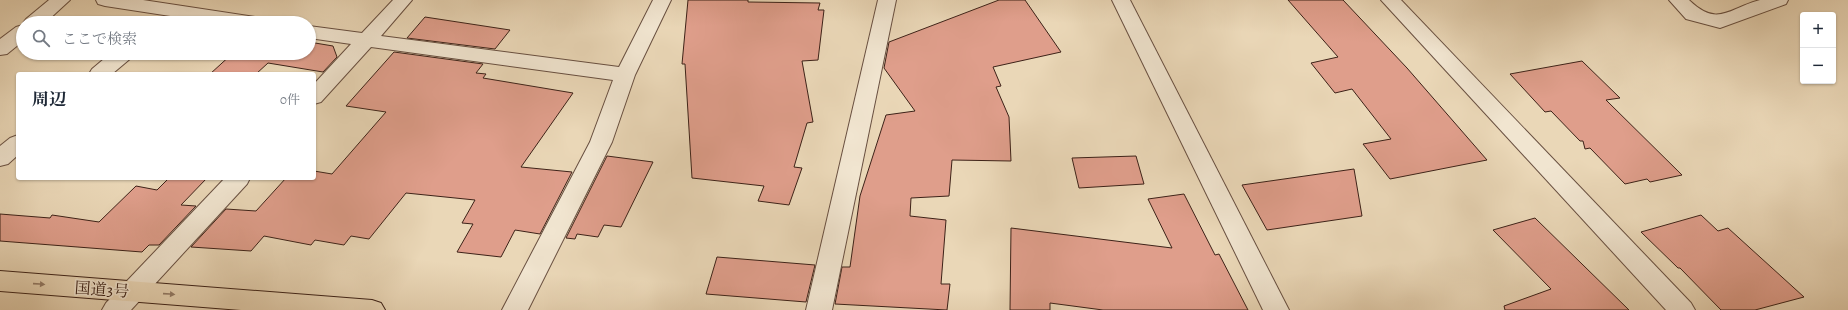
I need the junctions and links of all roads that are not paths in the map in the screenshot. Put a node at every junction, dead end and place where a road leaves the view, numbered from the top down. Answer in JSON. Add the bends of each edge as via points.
{"nodes":[{"id":1,"x":61,"y":0,"type":"edge"},
{"id":2,"x":105,"y":0,"type":"edge"},
{"id":3,"x":403,"y":0,"type":"edge"},
{"id":4,"x":662,"y":0,"type":"edge"},
{"id":5,"x":887,"y":0,"type":"edge"},
{"id":6,"x":1121,"y":0,"type":"edge"},
{"id":7,"x":1390,"y":0,"type":"edge"},
{"id":8,"x":1678,"y":0,"type":"edge"},
{"id":9,"x":1779,"y":0,"type":"edge"},
{"id":10,"x":181,"y":5,"type":"edge"},
{"id":11,"x":42,"y":16,"type":"edge"},
{"id":12,"x":168,"y":16,"type":"edge"},
{"id":13,"x":226,"y":16,"type":"edge"},
{"id":14,"x":316,"y":33,"type":"edge"},
{"id":15,"x":16,"y":36,"type":"edge"},
{"id":16,"x":366,"y":41,"type":"junction"},
{"id":17,"x":0,"y":49,"type":"edge"},
{"id":18,"x":116,"y":60,"type":"edge"},
{"id":19,"x":101,"y":72,"type":"edge"},
{"id":20,"x":625,"y":75,"type":"junction"},
{"id":21,"x":316,"y":95,"type":"edge"},
{"id":22,"x":16,"y":145,"type":"edge"},
{"id":23,"x":0,"y":158,"type":"edge"},
{"id":24,"x":237,"y":180,"type":"edge"},
{"id":25,"x":0,"y":281,"type":"edge"},
{"id":26,"x":133,"y":291,"type":"junction"},
{"id":27,"x":115,"y":310,"type":"edge"},
{"id":28,"x":372,"y":310,"type":"edge"},
{"id":29,"x":514,"y":310,"type":"edge"},
{"id":30,"x":819,"y":310,"type":"edge"},
{"id":31,"x":1276,"y":310,"type":"edge"},
{"id":32,"x":1682,"y":310,"type":"edge"}],
"edges":[{"from":1,"to":11,"type":"street"},
{"from":2,"to":10,"type":"street"},
{"from":3,"to":16,"type":"street"},
{"from":4,"to":20,"type":"street"},
{"from":5,"to":30,"type":"street"},
{"from":6,"to":31,"type":"street"},
{"from":7,"to":32,"type":"street"},
{"from":8,"to":9,"type":"street","via":[[1692,15],[1720,22]]},
{"from":10,"to":12,"type":"street"},
{"from":10,"to":13,"type":"street"},
{"from":14,"to":16,"type":"street"},
{"from":15,"to":17,"type":"street"},
{"from":16,"to":20,"type":"street"},
{"from":16,"to":21,"type":"street"},
{"from":18,"to":19,"type":"street"},
{"from":20,"to":29,"type":"street","via":[[600,142]]},
{"from":22,"to":23,"type":"street"},
{"from":24,"to":26,"type":"street"},
{"from":25,"to":26,"type":"highway","name":"国道3号","one_way":true},
{"from":26,"to":27,"type":"street"},
{"from":26,"to":28,"type":"highway","name":"国道3号","one_way":true}]}
